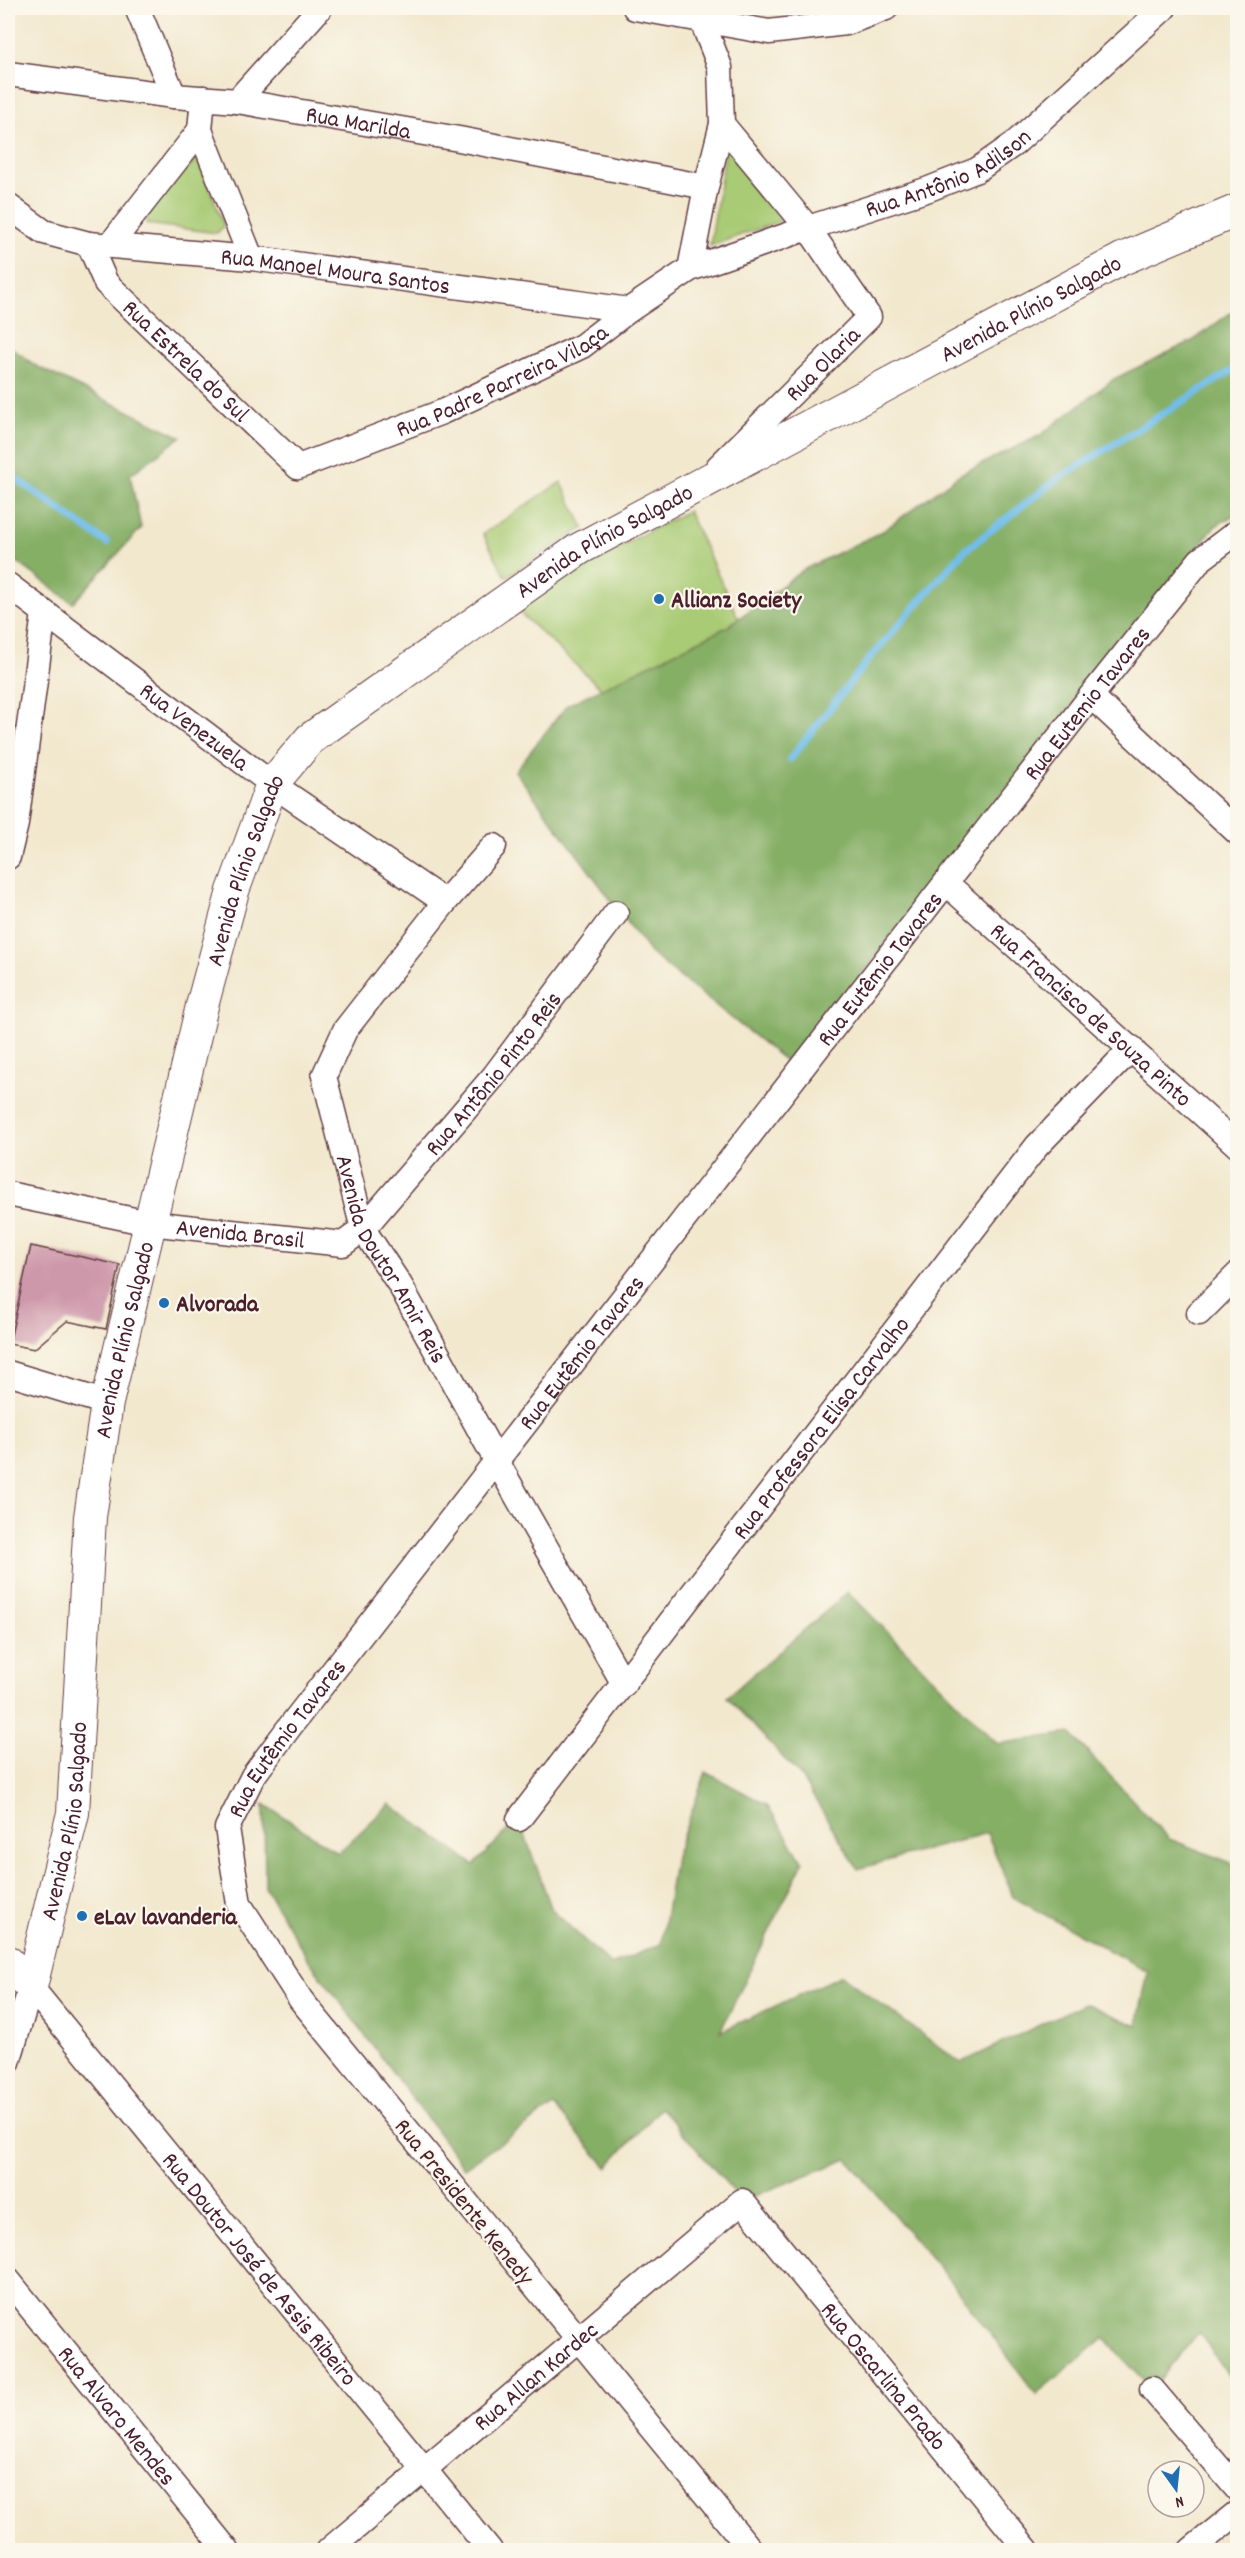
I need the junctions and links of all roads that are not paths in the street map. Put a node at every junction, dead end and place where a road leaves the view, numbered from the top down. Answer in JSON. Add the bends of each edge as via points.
{"nodes":[{"id":1,"x":137,"y":8,"type":"edge"},
{"id":2,"x":320,"y":8,"type":"edge"},
{"id":3,"x":635,"y":8,"type":"edge"},
{"id":4,"x":886,"y":8,"type":"edge"},
{"id":5,"x":1164,"y":8,"type":"edge"},
{"id":6,"x":687,"y":14,"type":"edge"},
{"id":7,"x":734,"y":26,"type":"junction"},
{"id":8,"x":720,"y":67,"type":"junction"},
{"id":9,"x":8,"y":74,"type":"edge"},
{"id":10,"x":174,"y":96,"type":"junction"},
{"id":11,"x":203,"y":98,"type":"junction"},
{"id":12,"x":237,"y":101,"type":"junction"},
{"id":13,"x":723,"y":124,"type":"junction"},
{"id":14,"x":200,"y":130,"type":"junction"},
{"id":15,"x":706,"y":187,"type":"junction"},
{"id":16,"x":8,"y":206,"type":"edge"},
{"id":17,"x":1238,"y":210,"type":"edge"},
{"id":18,"x":808,"y":228,"type":"junction"},
{"id":19,"x":100,"y":244,"type":"junction"},
{"id":20,"x":251,"y":258,"type":"junction"},
{"id":21,"x":690,"y":269,"type":"junction"},
{"id":22,"x":629,"y":310,"type":"junction"},
{"id":23,"x":298,"y":467,"type":"joint"},
{"id":24,"x":698,"y":488,"type":"junction"},
{"id":25,"x":1238,"y":531,"type":"edge"},
{"id":26,"x":8,"y":585,"type":"edge"},
{"id":27,"x":44,"y":613,"type":"junction"},
{"id":28,"x":1091,"y":696,"type":"junction"},
{"id":29,"x":272,"y":784,"type":"junction"},
{"id":30,"x":12,"y":821,"type":"edge"},
{"id":31,"x":1238,"y":833,"type":"edge"},
{"id":32,"x":494,"y":846,"type":"dead end"},
{"id":33,"x":8,"y":857,"type":"edge"},
{"id":34,"x":946,"y":883,"type":"junction"},
{"id":35,"x":445,"y":902,"type":"junction"},
{"id":36,"x":616,"y":913,"type":"dead end"},
{"id":37,"x":1132,"y":1048,"type":"junction"},
{"id":38,"x":1238,"y":1146,"type":"edge"},
{"id":39,"x":8,"y":1194,"type":"edge"},
{"id":40,"x":149,"y":1223,"type":"junction"},
{"id":41,"x":363,"y":1229,"type":"junction"},
{"id":42,"x":1238,"y":1274,"type":"edge"},
{"id":43,"x":1199,"y":1313,"type":"dead end"},
{"id":44,"x":8,"y":1373,"type":"edge"},
{"id":45,"x":107,"y":1403,"type":"junction"},
{"id":46,"x":496,"y":1460,"type":"junction"},
{"id":47,"x":624,"y":1684,"type":"junction"},
{"id":48,"x":519,"y":1819,"type":"dead end"},
{"id":49,"x":227,"y":1828,"type":"joint"},
{"id":50,"x":8,"y":1962,"type":"edge"},
{"id":51,"x":31,"y":1987,"type":"junction"},
{"id":52,"x":8,"y":2061,"type":"edge"},
{"id":53,"x":742,"y":2201,"type":"joint"},
{"id":54,"x":8,"y":2280,"type":"edge"},
{"id":55,"x":578,"y":2340,"type":"junction"},
{"id":56,"x":1152,"y":2389,"type":"dead end"},
{"id":57,"x":424,"y":2470,"type":"junction"},
{"id":58,"x":1238,"y":2490,"type":"edge"},
{"id":59,"x":1238,"y":2512,"type":"edge"},
{"id":60,"x":227,"y":2550,"type":"edge"},
{"id":61,"x":329,"y":2550,"type":"edge"},
{"id":62,"x":490,"y":2550,"type":"edge"},
{"id":63,"x":751,"y":2550,"type":"edge"},
{"id":64,"x":1027,"y":2550,"type":"edge"},
{"id":65,"x":1191,"y":2550,"type":"edge"}],
"edges":[{"from":1,"to":10,"type":"street"},
{"from":2,"to":12,"type":"street"},
{"from":3,"to":6,"type":"street"},
{"from":4,"to":7,"type":"street","via":[[846,23],[769,32]]},
{"from":5,"to":18,"type":"street","name":"Rua Antônio Adilson","via":[[1014,144],[977,170]]},
{"from":6,"to":7,"type":"street"},
{"from":6,"to":8,"type":"street"},
{"from":7,"to":8,"type":"street"},
{"from":8,"to":13,"type":"street"},
{"from":9,"to":10,"type":"street","name":"Rua Marilda"},
{"from":10,"to":11,"type":"street","name":"Rua Marilda"},
{"from":11,"to":12,"type":"street","name":"Rua Marilda"},
{"from":11,"to":14,"type":"street"},
{"from":12,"to":15,"type":"street","name":"Rua Marilda"},
{"from":13,"to":15,"type":"street"},
{"from":13,"to":18,"type":"street"},
{"from":14,"to":19,"type":"street"},
{"from":14,"to":20,"type":"street"},
{"from":15,"to":21,"type":"street"},
{"from":16,"to":19,"type":"street","name":"Rua Manoel Moura Santos","via":[[44,232]]},
{"from":17,"to":24,"type":"street","name":"Avenida Plínio Salgado","via":[[1122,259],[780,440]]},
{"from":18,"to":21,"type":"street","name":"Rua Antônio Adilson"},
{"from":18,"to":24,"type":"street","name":"Rua Olaria","via":[[869,316]]},
{"from":19,"to":20,"type":"street","name":"Rua Manoel Moura Santos"},
{"from":19,"to":23,"type":"street","name":"Rua Estrela do Sul","via":[[106,284]]},
{"from":20,"to":22,"type":"street","name":"Rua Manoel Moura Santos"},
{"from":21,"to":22,"type":"street","name":"Rua Padre Parreira Vilaça"},
{"from":22,"to":23,"type":"street","name":"Rua Padre Parreira Vilaça","via":[[582,346],[442,412]]},
{"from":24,"to":29,"type":"street","name":"Avenida Plínio Salgado","via":[[579,549],[310,739]]},
{"from":25,"to":28,"type":"street","name":"Rua Eutemio Tavares","via":[[1200,560]]},
{"from":26,"to":27,"type":"street","name":"Rua Venezuela"},
{"from":27,"to":29,"type":"street","name":"Rua Venezuela"},
{"from":27,"to":30,"type":"street"},
{"from":28,"to":31,"type":"street"},
{"from":28,"to":34,"type":"street","name":"Rua Eutemio Tavares"},
{"from":29,"to":35,"type":"street","name":"Rua Venezuela"},
{"from":29,"to":40,"type":"street","name":"Avenida Plínio Salgado","via":[[233,891]]},
{"from":30,"to":33,"type":"street"},
{"from":32,"to":35,"type":"street","name":"Avenida Doutor Amir Reis"},
{"from":34,"to":37,"type":"street","name":"Rua Francisco de Souza Pinto"},
{"from":34,"to":46,"type":"street","name":"Rua Eutêmio Tavares"},
{"from":35,"to":41,"type":"street","name":"Avenida Doutor Amir Reis","via":[[345,1030],[324,1076]]},
{"from":36,"to":41,"type":"street","name":"Rua Antônio Pinto Reis","via":[[494,1076]]},
{"from":37,"to":38,"type":"street","name":"Rua Francisco de Souza Pinto"},
{"from":37,"to":47,"type":"street","name":"Rua Professora Elisa Carvalho","via":[[1037,1146]]},
{"from":39,"to":40,"type":"street","name":"Avenida Brasil"},
{"from":40,"to":41,"type":"street","name":"Avenida Brasil","via":[[343,1244]]},
{"from":40,"to":45,"type":"street","name":"Avenida Plínio Salgado"},
{"from":41,"to":46,"type":"street","name":"Avenida Doutor Amir Reis","via":[[400,1285]]},
{"from":42,"to":43,"type":"street"},
{"from":44,"to":45,"type":"street"},
{"from":45,"to":51,"type":"street","name":"Avenida Plínio Salgado","via":[[90,1517],[73,1813]]},
{"from":46,"to":47,"type":"street","name":"Avenida Doutor Amir Reis"},
{"from":46,"to":49,"type":"street","name":"Rua Eutêmio Tavares","via":[[253,1776]]},
{"from":47,"to":48,"type":"street","name":"Rua Professora Elisa Carvalho"},
{"from":49,"to":55,"type":"street","name":"Rua Presidente Kenedy","via":[[239,1904],[300,2000]]},
{"from":50,"to":51,"type":"street"},
{"from":51,"to":52,"type":"street","name":"Avenida Plínio Salgado"},
{"from":51,"to":57,"type":"street","name":"Rua Doutor José de Assis Ribeiro"},
{"from":53,"to":55,"type":"street","name":"Rua Allan Kardec"},
{"from":53,"to":64,"type":"street","name":"Rua Oscarlina Prado"},
{"from":54,"to":60,"type":"street","name":"Rua Alvaro Mendes"},
{"from":55,"to":57,"type":"street","name":"Rua Allan Kardec"},
{"from":55,"to":63,"type":"street","name":"Rua Presidente Kenedy"},
{"from":56,"to":58,"type":"street"},
{"from":57,"to":61,"type":"street","name":"Rua Allan Kardec"},
{"from":57,"to":62,"type":"street","name":"Rua Doutor José de Assis Ribeiro"},
{"from":59,"to":65,"type":"street"}]}
